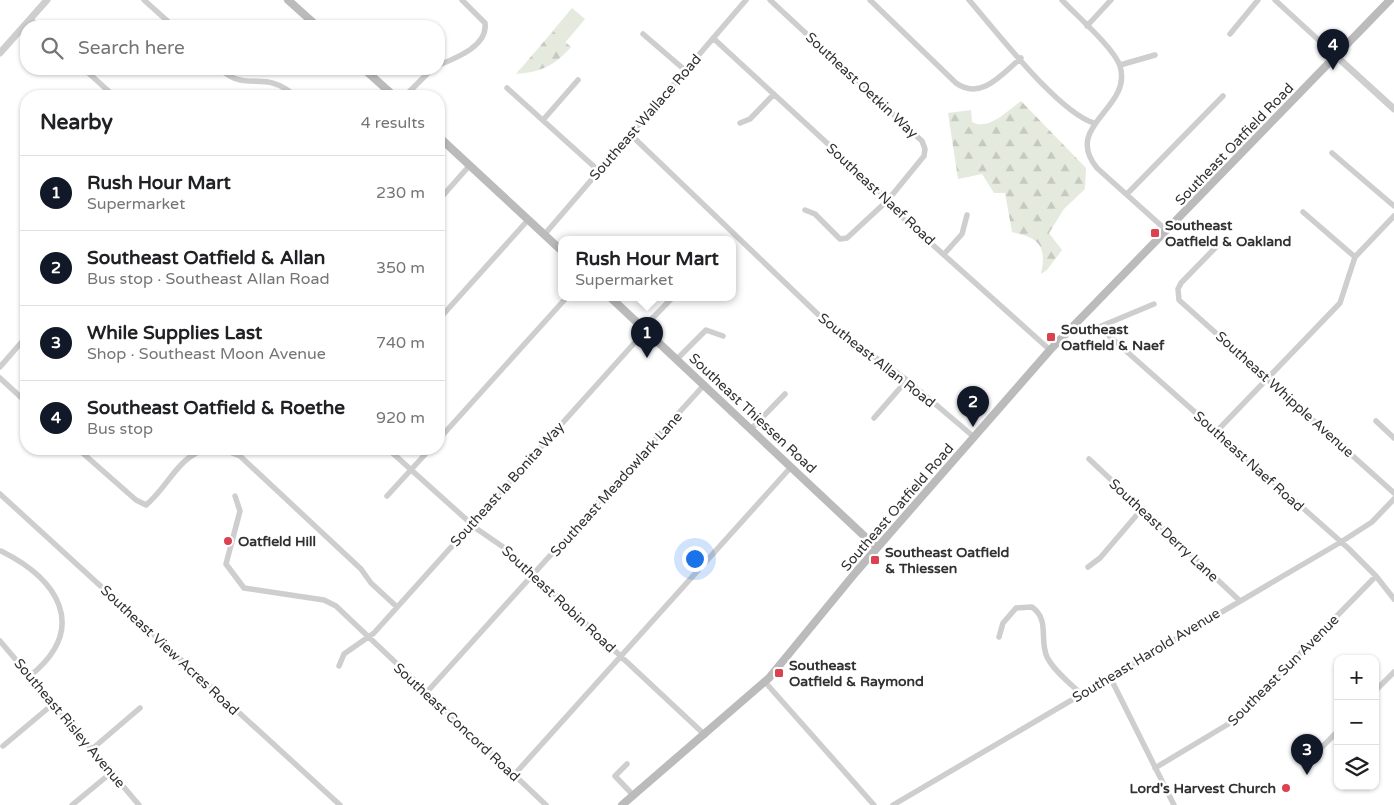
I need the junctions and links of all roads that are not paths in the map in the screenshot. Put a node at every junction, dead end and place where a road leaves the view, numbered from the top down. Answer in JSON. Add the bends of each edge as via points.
{"nodes":[{"id":1,"x":47,"y":0,"type":"edge"},
{"id":2,"x":144,"y":0,"type":"edge"},
{"id":3,"x":288,"y":0,"type":"edge"},
{"id":4,"x":462,"y":0,"type":"edge"},
{"id":5,"x":746,"y":0,"type":"edge"},
{"id":6,"x":770,"y":0,"type":"edge"},
{"id":7,"x":870,"y":0,"type":"edge"},
{"id":8,"x":969,"y":0,"type":"edge"},
{"id":9,"x":1062,"y":0,"type":"edge"},
{"id":10,"x":1111,"y":0,"type":"edge"},
{"id":11,"x":1258,"y":0,"type":"edge"},
{"id":12,"x":1276,"y":0,"type":"edge"},
{"id":13,"x":1390,"y":0,"type":"edge"},
{"id":14,"x":30,"y":19,"type":"edge"},
{"id":15,"x":166,"y":20,"type":"edge"},
{"id":16,"x":310,"y":20,"type":"edge"},
{"id":17,"x":1087,"y":26,"type":"junction"},
{"id":18,"x":20,"y":30,"type":"edge"},
{"id":19,"x":643,"y":34,"type":"dead end"},
{"id":20,"x":1230,"y":34,"type":"dead end"},
{"id":21,"x":713,"y":38,"type":"junction"},
{"id":22,"x":0,"y":52,"type":"edge"},
{"id":23,"x":1155,"y":55,"type":"dead end"},
{"id":24,"x":1336,"y":56,"type":"junction"},
{"id":25,"x":1021,"y":58,"type":"junction"},
{"id":26,"x":445,"y":62,"type":"edge"},
{"id":27,"x":1120,"y":65,"type":"junction"},
{"id":28,"x":686,"y":71,"type":"junction"},
{"id":29,"x":91,"y":75,"type":"edge"},
{"id":30,"x":228,"y":75,"type":"edge"},
{"id":31,"x":371,"y":75,"type":"edge"},
{"id":32,"x":426,"y":75,"type":"edge"},
{"id":33,"x":578,"y":80,"type":"dead end"},
{"id":34,"x":507,"y":88,"type":"dead end"},
{"id":35,"x":107,"y":90,"type":"edge"},
{"id":36,"x":287,"y":90,"type":"edge"},
{"id":37,"x":387,"y":90,"type":"edge"},
{"id":38,"x":411,"y":90,"type":"edge"},
{"id":39,"x":774,"y":94,"type":"junction"},
{"id":40,"x":1223,"y":96,"type":"dead end"},
{"id":41,"x":1394,"y":109,"type":"edge"},
{"id":42,"x":543,"y":120,"type":"junction"},
{"id":43,"x":740,"y":123,"type":"dead end"},
{"id":44,"x":1094,"y":123,"type":"junction"},
{"id":45,"x":631,"y":135,"type":"junction"},
{"id":46,"x":445,"y":142,"type":"edge"},
{"id":47,"x":1332,"y":153,"type":"dead end"},
{"id":48,"x":470,"y":165,"type":"junction"},
{"id":49,"x":599,"y":171,"type":"junction"},
{"id":50,"x":445,"y":193,"type":"edge"},
{"id":51,"x":1127,"y":194,"type":"junction"},
{"id":52,"x":888,"y":200,"type":"junction"},
{"id":53,"x":1394,"y":206,"type":"edge"},
{"id":54,"x":805,"y":210,"type":"dead end"},
{"id":55,"x":1303,"y":212,"type":"dead end"},
{"id":56,"x":967,"y":215,"type":"dead end"},
{"id":57,"x":1394,"y":216,"type":"edge"},
{"id":58,"x":528,"y":220,"type":"junction"},
{"id":59,"x":1166,"y":230,"type":"junction"},
{"id":60,"x":733,"y":233,"type":"junction"},
{"id":61,"x":544,"y":235,"type":"junction"},
{"id":62,"x":730,"y":236,"type":"edge"},
{"id":63,"x":1217,"y":246,"type":"dead end"},
{"id":64,"x":558,"y":247,"type":"edge"},
{"id":65,"x":945,"y":254,"type":"junction"},
{"id":66,"x":1355,"y":257,"type":"junction"},
{"id":67,"x":563,"y":301,"type":"edge"},
{"id":68,"x":614,"y":301,"type":"edge"},
{"id":69,"x":669,"y":301,"type":"edge"},
{"id":70,"x":1154,"y":304,"type":"dead end"},
{"id":71,"x":445,"y":312,"type":"edge"},
{"id":72,"x":644,"y":329,"type":"junction"},
{"id":73,"x":723,"y":336,"type":"dead end"},
{"id":74,"x":20,"y":344,"type":"edge"},
{"id":75,"x":1050,"y":350,"type":"junction"},
{"id":76,"x":677,"y":359,"type":"junction"},
{"id":77,"x":0,"y":366,"type":"edge"},
{"id":78,"x":0,"y":378,"type":"edge"},
{"id":79,"x":1268,"y":378,"type":"junction"},
{"id":80,"x":907,"y":380,"type":"junction"},
{"id":81,"x":704,"y":385,"type":"junction"},
{"id":82,"x":785,"y":394,"type":"dead end"},
{"id":83,"x":20,"y":396,"type":"edge"},
{"id":84,"x":874,"y":418,"type":"dead end"},
{"id":85,"x":1376,"y":420,"type":"dead end"},
{"id":86,"x":751,"y":429,"type":"junction"},
{"id":87,"x":1216,"y":432,"type":"junction"},
{"id":88,"x":445,"y":433,"type":"edge"},
{"id":89,"x":974,"y":437,"type":"junction"},
{"id":90,"x":1394,"y":438,"type":"edge"},
{"id":91,"x":85,"y":455,"type":"edge"},
{"id":92,"x":192,"y":455,"type":"edge"},
{"id":93,"x":395,"y":455,"type":"edge"},
{"id":94,"x":425,"y":455,"type":"edge"},
{"id":95,"x":240,"y":456,"type":"edge"},
{"id":96,"x":1089,"y":459,"type":"dead end"},
{"id":97,"x":790,"y":467,"type":"junction"},
{"id":98,"x":412,"y":470,"type":"junction"},
{"id":99,"x":1394,"y":493,"type":"edge"},
{"id":100,"x":0,"y":494,"type":"edge"},
{"id":101,"x":235,"y":496,"type":"dead end"},
{"id":102,"x":387,"y":496,"type":"dead end"},
{"id":103,"x":1394,"y":499,"type":"edge"},
{"id":104,"x":1141,"y":510,"type":"junction"},
{"id":105,"x":471,"y":524,"type":"junction"},
{"id":106,"x":1341,"y":542,"type":"junction"},
{"id":107,"x":877,"y":548,"type":"junction"},
{"id":108,"x":1,"y":551,"type":"edge"},
{"id":109,"x":1088,"y":567,"type":"dead end"},
{"id":110,"x":534,"y":575,"type":"junction"},
{"id":111,"x":1376,"y":576,"type":"junction"},
{"id":112,"x":1394,"y":599,"type":"edge"},
{"id":113,"x":1238,"y":600,"type":"junction"},
{"id":114,"x":397,"y":607,"type":"junction"},
{"id":115,"x":999,"y":637,"type":"dead end"},
{"id":116,"x":369,"y":638,"type":"junction"},
{"id":117,"x":0,"y":641,"type":"edge"},
{"id":118,"x":620,"y":655,"type":"junction"},
{"id":119,"x":339,"y":666,"type":"dead end"},
{"id":120,"x":1394,"y":672,"type":"edge"},
{"id":121,"x":30,"y":676,"type":"junction"},
{"id":122,"x":1110,"y":677,"type":"junction"},
{"id":123,"x":765,"y":682,"type":"junction"},
{"id":124,"x":1379,"y":686,"type":"edge"},
{"id":125,"x":426,"y":693,"type":"junction"},
{"id":126,"x":1081,"y":694,"type":"junction"},
{"id":127,"x":52,"y":704,"type":"junction"},
{"id":128,"x":140,"y":708,"type":"dead end"},
{"id":129,"x":704,"y":735,"type":"junction"},
{"id":130,"x":1334,"y":735,"type":"edge"},
{"id":131,"x":3,"y":746,"type":"dead end"},
{"id":132,"x":92,"y":749,"type":"junction"},
{"id":133,"x":1317,"y":752,"type":"dead end"},
{"id":134,"x":627,"y":764,"type":"dead end"},
{"id":135,"x":1155,"y":768,"type":"junction"},
{"id":136,"x":112,"y":772,"type":"junction"},
{"id":137,"x":514,"y":775,"type":"junction"},
{"id":138,"x":634,"y":796,"type":"junction"},
{"id":139,"x":72,"y":805,"type":"edge"},
{"id":140,"x":139,"y":805,"type":"edge"},
{"id":141,"x":340,"y":805,"type":"edge"},
{"id":142,"x":546,"y":805,"type":"edge"},
{"id":143,"x":622,"y":805,"type":"edge"},
{"id":144,"x":874,"y":805,"type":"edge"},
{"id":145,"x":893,"y":805,"type":"edge"},
{"id":146,"x":1174,"y":805,"type":"edge"}],
"edges":[{"from":1,"to":14,"type":"street"},
{"from":2,"to":15,"type":"street"},
{"from":3,"to":16,"type":"main road"},
{"from":4,"to":26,"type":"street","via":[[481,16],[485,23],[484,34],[464,54]]},
{"from":5,"to":21,"type":"street","name":"Southeast Wallace Road"},
{"from":6,"to":52,"type":"street","name":"Southeast Oetkin Way","via":[[922,141],[924,156]]},
{"from":7,"to":25,"type":"street","via":[[962,87],[974,90],[989,86]]},
{"from":8,"to":25,"type":"street"},
{"from":9,"to":17,"type":"street"},
{"from":10,"to":17,"type":"street"},
{"from":11,"to":20,"type":"street"},
{"from":12,"to":24,"type":"street"},
{"from":13,"to":24,"type":"main road","name":"Southeast Oatfield Road"},
{"from":17,"to":27,"type":"street"},
{"from":18,"to":22,"type":"street"},
{"from":19,"to":28,"type":"street"},
{"from":21,"to":28,"type":"street","name":"Southeast Wallace Road"},
{"from":21,"to":39,"type":"street","name":"Southeast Naef Road"},
{"from":23,"to":27,"type":"street"},
{"from":24,"to":41,"type":"street"},
{"from":24,"to":59,"type":"main road","name":"Southeast Oatfield Road"},
{"from":25,"to":44,"type":"street","via":[[1066,106]]},
{"from":27,"to":44,"type":"street","via":[[1119,93]]},
{"from":28,"to":45,"type":"street","name":"Southeast Wallace Road"},
{"from":29,"to":35,"type":"street"},
{"from":30,"to":36,"type":"street","via":[[241,81],[277,83]]},
{"from":31,"to":37,"type":"main road"},
{"from":32,"to":38,"type":"street"},
{"from":33,"to":42,"type":"street"},
{"from":34,"to":42,"type":"street"},
{"from":39,"to":43,"type":"street","via":[[750,119]]},
{"from":39,"to":52,"type":"street","name":"Southeast Naef Road"},
{"from":40,"to":51,"type":"street"},
{"from":42,"to":49,"type":"street"},
{"from":44,"to":51,"type":"street","via":[[1088,140],[1090,158]]},
{"from":45,"to":49,"type":"street","name":"Southeast Wallace Road"},
{"from":45,"to":60,"type":"street","name":"Southeast Allan Road"},
{"from":46,"to":48,"type":"main road"},
{"from":47,"to":53,"type":"street"},
{"from":48,"to":50,"type":"street"},
{"from":48,"to":58,"type":"main road"},
{"from":49,"to":61,"type":"street","name":"Southeast Wallace Road"},
{"from":51,"to":59,"type":"street"},
{"from":52,"to":54,"type":"street","name":"Southeast Oetkin Way","via":[[847,238],[840,239],[814,214]]},
{"from":52,"to":65,"type":"street","name":"Southeast Naef Road","via":[[905,220]]},
{"from":55,"to":66,"type":"street"},
{"from":56,"to":65,"type":"street","via":[[962,234]]},
{"from":57,"to":66,"type":"street"},
{"from":58,"to":61,"type":"main road"},
{"from":58,"to":71,"type":"street"},
{"from":59,"to":75,"type":"main road","name":"Southeast Oatfield Road"},
{"from":60,"to":62,"type":"street"},
{"from":60,"to":80,"type":"street","name":"Southeast Allan Road","via":[[834,329]]},
{"from":61,"to":64,"type":"main road"},
{"from":63,"to":79,"type":"street","name":"Southeast Whipple Avenue","via":[[1181,283],[1178,295],[1183,304]]},
{"from":65,"to":75,"type":"street","name":"Southeast Naef Road"},
{"from":66,"to":79,"type":"street","via":[[1340,303]]},
{"from":67,"to":88,"type":"street"},
{"from":68,"to":72,"type":"main road","name":"Southeast Thiessen Road"},
{"from":69,"to":72,"type":"street","name":"Southeast la Bonita Way"},
{"from":70,"to":87,"type":"street","name":"Southeast Naef Road","via":[[1099,328]]},
{"from":72,"to":76,"type":"main road","name":"Southeast Thiessen Road"},
{"from":72,"to":105,"type":"street","name":"Southeast la Bonita Way"},
{"from":73,"to":76,"type":"street","via":[[706,330]]},
{"from":74,"to":77,"type":"street"},
{"from":75,"to":89,"type":"main road","name":"Southeast Oatfield Road"},
{"from":76,"to":81,"type":"main road","name":"Southeast Thiessen Road"},
{"from":78,"to":83,"type":"street"},
{"from":79,"to":87,"type":"street"},
{"from":79,"to":99,"type":"street","name":"Southeast Whipple Avenue"},
{"from":80,"to":84,"type":"street"},
{"from":80,"to":89,"type":"street","name":"Southeast Allan Road"},
{"from":81,"to":86,"type":"main road","name":"Southeast Thiessen Road"},
{"from":81,"to":110,"type":"street","name":"Southeast Meadowlark Lane"},
{"from":82,"to":86,"type":"street"},
{"from":85,"to":90,"type":"street"},
{"from":86,"to":97,"type":"main road","name":"Southeast Thiessen Road"},
{"from":87,"to":106,"type":"street","name":"Southeast Naef Road"},
{"from":89,"to":107,"type":"main road","name":"Southeast Oatfield Road"},
{"from":91,"to":92,"type":"street","via":[[146,505]]},
{"from":93,"to":98,"type":"street","name":"Southeast Robin Road"},
{"from":94,"to":98,"type":"street"},
{"from":95,"to":114,"type":"street"},
{"from":96,"to":104,"type":"street","name":"Southeast Derry Lane"},
{"from":97,"to":107,"type":"main road","name":"Southeast Thiessen Road"},
{"from":97,"to":118,"type":"street"},
{"from":98,"to":102,"type":"street"},
{"from":98,"to":105,"type":"street","name":"Southeast Robin Road"},
{"from":100,"to":141,"type":"street","name":"Southeast View Acres Road"},
{"from":101,"to":116,"type":"street","name":"Southeast Concord Road","via":[[239,516],[226,564],[244,588],[331,603]]},
{"from":103,"to":106,"type":"street","name":"Southeast Harold Avenue","via":[[1372,522]]},
{"from":104,"to":109,"type":"street","via":[[1100,558]]},
{"from":104,"to":113,"type":"street","name":"Southeast Derry Lane"},
{"from":105,"to":110,"type":"street","name":"Southeast Robin Road","via":[[506,549]]},
{"from":105,"to":114,"type":"street","name":"Southeast la Bonita Way"},
{"from":106,"to":111,"type":"street","name":"Southeast Naef Road"},
{"from":106,"to":113,"type":"street","name":"Southeast Harold Avenue"},
{"from":107,"to":123,"type":"main road","name":"Southeast Oatfield Road"},
{"from":108,"to":121,"type":"street","via":[[17,559],[43,582],[59,605],[62,627],[56,650]]},
{"from":110,"to":118,"type":"street","name":"Southeast Robin Road"},
{"from":110,"to":125,"type":"street","name":"Southeast Meadowlark Lane"},
{"from":111,"to":112,"type":"street","name":"Southeast Naef Road"},
{"from":111,"to":135,"type":"street","name":"Southeast Sun Avenue","via":[[1235,720]]},
{"from":113,"to":122,"type":"street","name":"Southeast Harold Avenue"},
{"from":114,"to":116,"type":"street","name":"Southeast la Bonita Way"},
{"from":115,"to":126,"type":"street","via":[[1004,623],[1016,608],[1032,607],[1040,612],[1048,660]]},
{"from":116,"to":119,"type":"street","name":"Southeast la Bonita Way","via":[[344,654]]},
{"from":116,"to":125,"type":"street","name":"Southeast Concord Road"},
{"from":117,"to":121,"type":"street","name":"Southeast Risley Avenue"},
{"from":118,"to":129,"type":"street","name":"Southeast Robin Road"},
{"from":118,"to":137,"type":"street"},
{"from":120,"to":124,"type":"street"},
{"from":121,"to":127,"type":"street","name":"Southeast Risley Avenue"},
{"from":122,"to":126,"type":"street","name":"Southeast Harold Avenue"},
{"from":122,"to":135,"type":"street"},
{"from":123,"to":129,"type":"main road","name":"Southeast Oatfield Road"},
{"from":123,"to":144,"type":"street"},
{"from":125,"to":137,"type":"street","name":"Southeast Concord Road"},
{"from":126,"to":145,"type":"street","name":"Southeast Harold Avenue"},
{"from":127,"to":131,"type":"street"},
{"from":127,"to":132,"type":"street","name":"Southeast Risley Avenue"},
{"from":128,"to":132,"type":"street"},
{"from":129,"to":138,"type":"main road","name":"Southeast Oatfield Road"},
{"from":130,"to":133,"type":"street"},
{"from":132,"to":136,"type":"street","name":"Southeast Risley Avenue"},
{"from":134,"to":138,"type":"street","via":[[615,776]]},
{"from":135,"to":146,"type":"street"},
{"from":136,"to":139,"type":"street"},
{"from":136,"to":140,"type":"street","name":"Southeast Risley Avenue"},
{"from":137,"to":142,"type":"street","name":"Southeast Concord Road"},
{"from":138,"to":143,"type":"main road","name":"Southeast Oatfield Road"}]}
